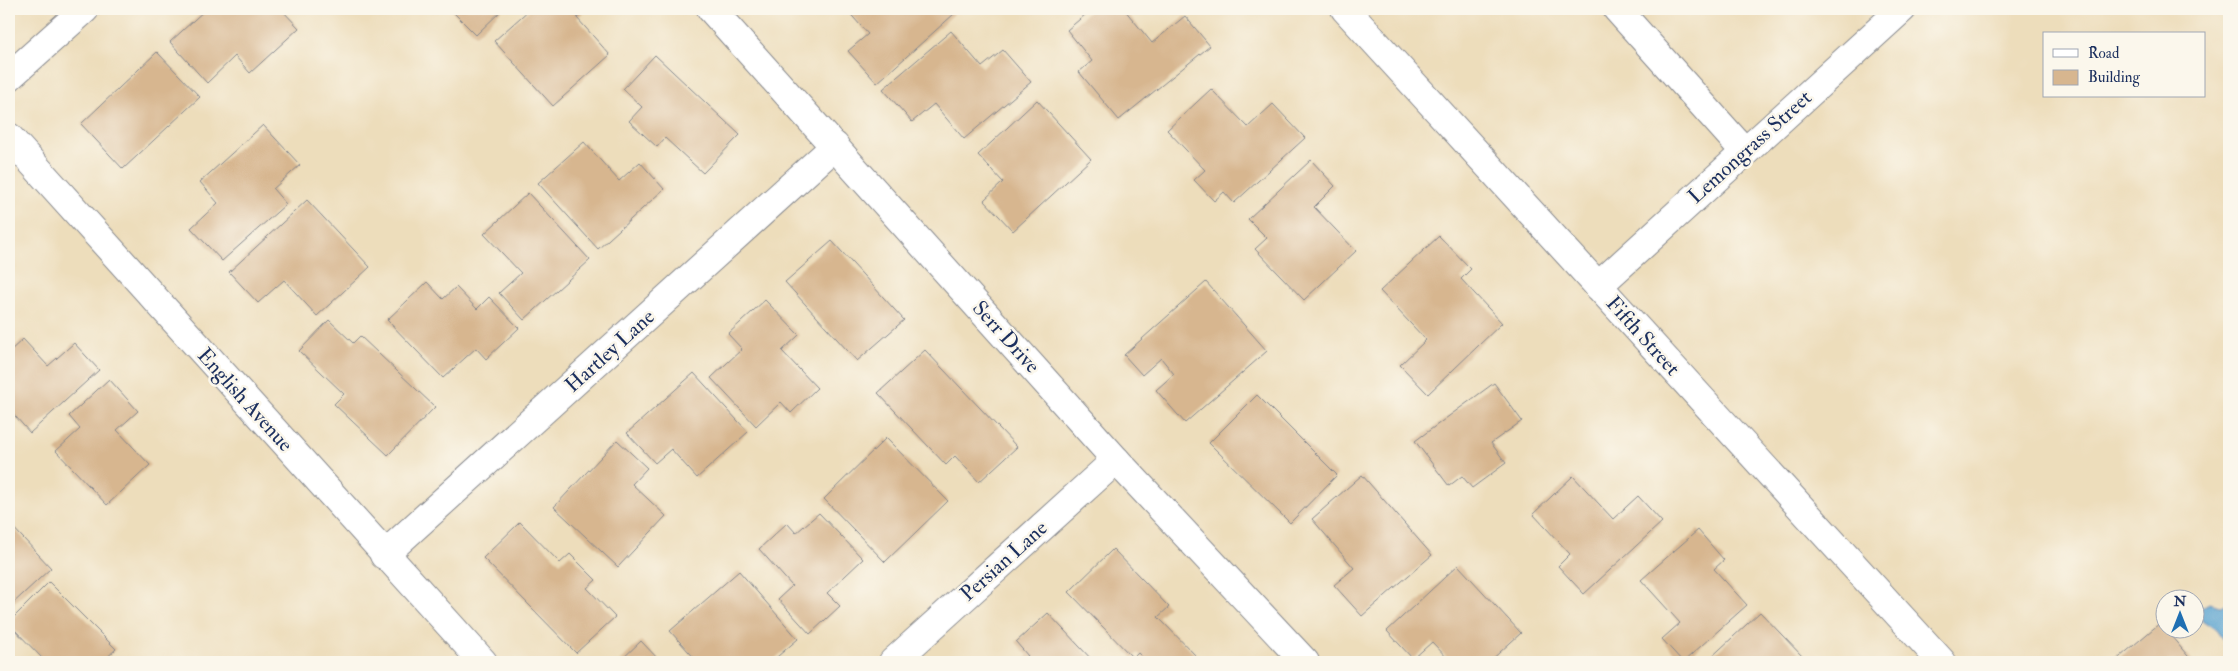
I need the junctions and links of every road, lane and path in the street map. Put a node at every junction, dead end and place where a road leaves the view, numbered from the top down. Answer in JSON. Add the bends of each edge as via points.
{"nodes":[{"id":1,"x":85,"y":9,"type":"edge"},
{"id":2,"x":711,"y":9,"type":"edge"},
{"id":3,"x":1345,"y":9,"type":"edge"},
{"id":4,"x":1617,"y":9,"type":"edge"},
{"id":5,"x":1902,"y":9,"type":"edge"},
{"id":6,"x":9,"y":77,"type":"edge"},
{"id":7,"x":9,"y":137,"type":"edge"},
{"id":8,"x":835,"y":146,"type":"junction"},
{"id":9,"x":1745,"y":152,"type":"junction"},
{"id":10,"x":1598,"y":286,"type":"junction"},
{"id":11,"x":1116,"y":460,"type":"junction"},
{"id":12,"x":384,"y":555,"type":"junction"},
{"id":13,"x":483,"y":662,"type":"edge"},
{"id":14,"x":893,"y":662,"type":"edge"},
{"id":15,"x":1304,"y":662,"type":"edge"},
{"id":16,"x":1942,"y":662,"type":"edge"}],
"edges":[{"from":1,"to":6,"type":"street"},
{"from":2,"to":8,"type":"street","name":"Serr Drive"},
{"from":3,"to":10,"type":"street","name":"Fifth Street"},
{"from":4,"to":9,"type":"street"},
{"from":5,"to":9,"type":"street","name":"Lemongrass Street"},
{"from":7,"to":12,"type":"street","name":"English Avenue"},
{"from":8,"to":11,"type":"street","name":"Serr Drive"},
{"from":8,"to":12,"type":"street","name":"Hartley Lane"},
{"from":9,"to":10,"type":"street","name":"Lemongrass Street"},
{"from":10,"to":16,"type":"street","name":"Fifth Street"},
{"from":11,"to":14,"type":"street","name":"Persian Lane"},
{"from":11,"to":15,"type":"street","name":"Serr Drive"},
{"from":12,"to":13,"type":"street","name":"English Avenue"}]}
